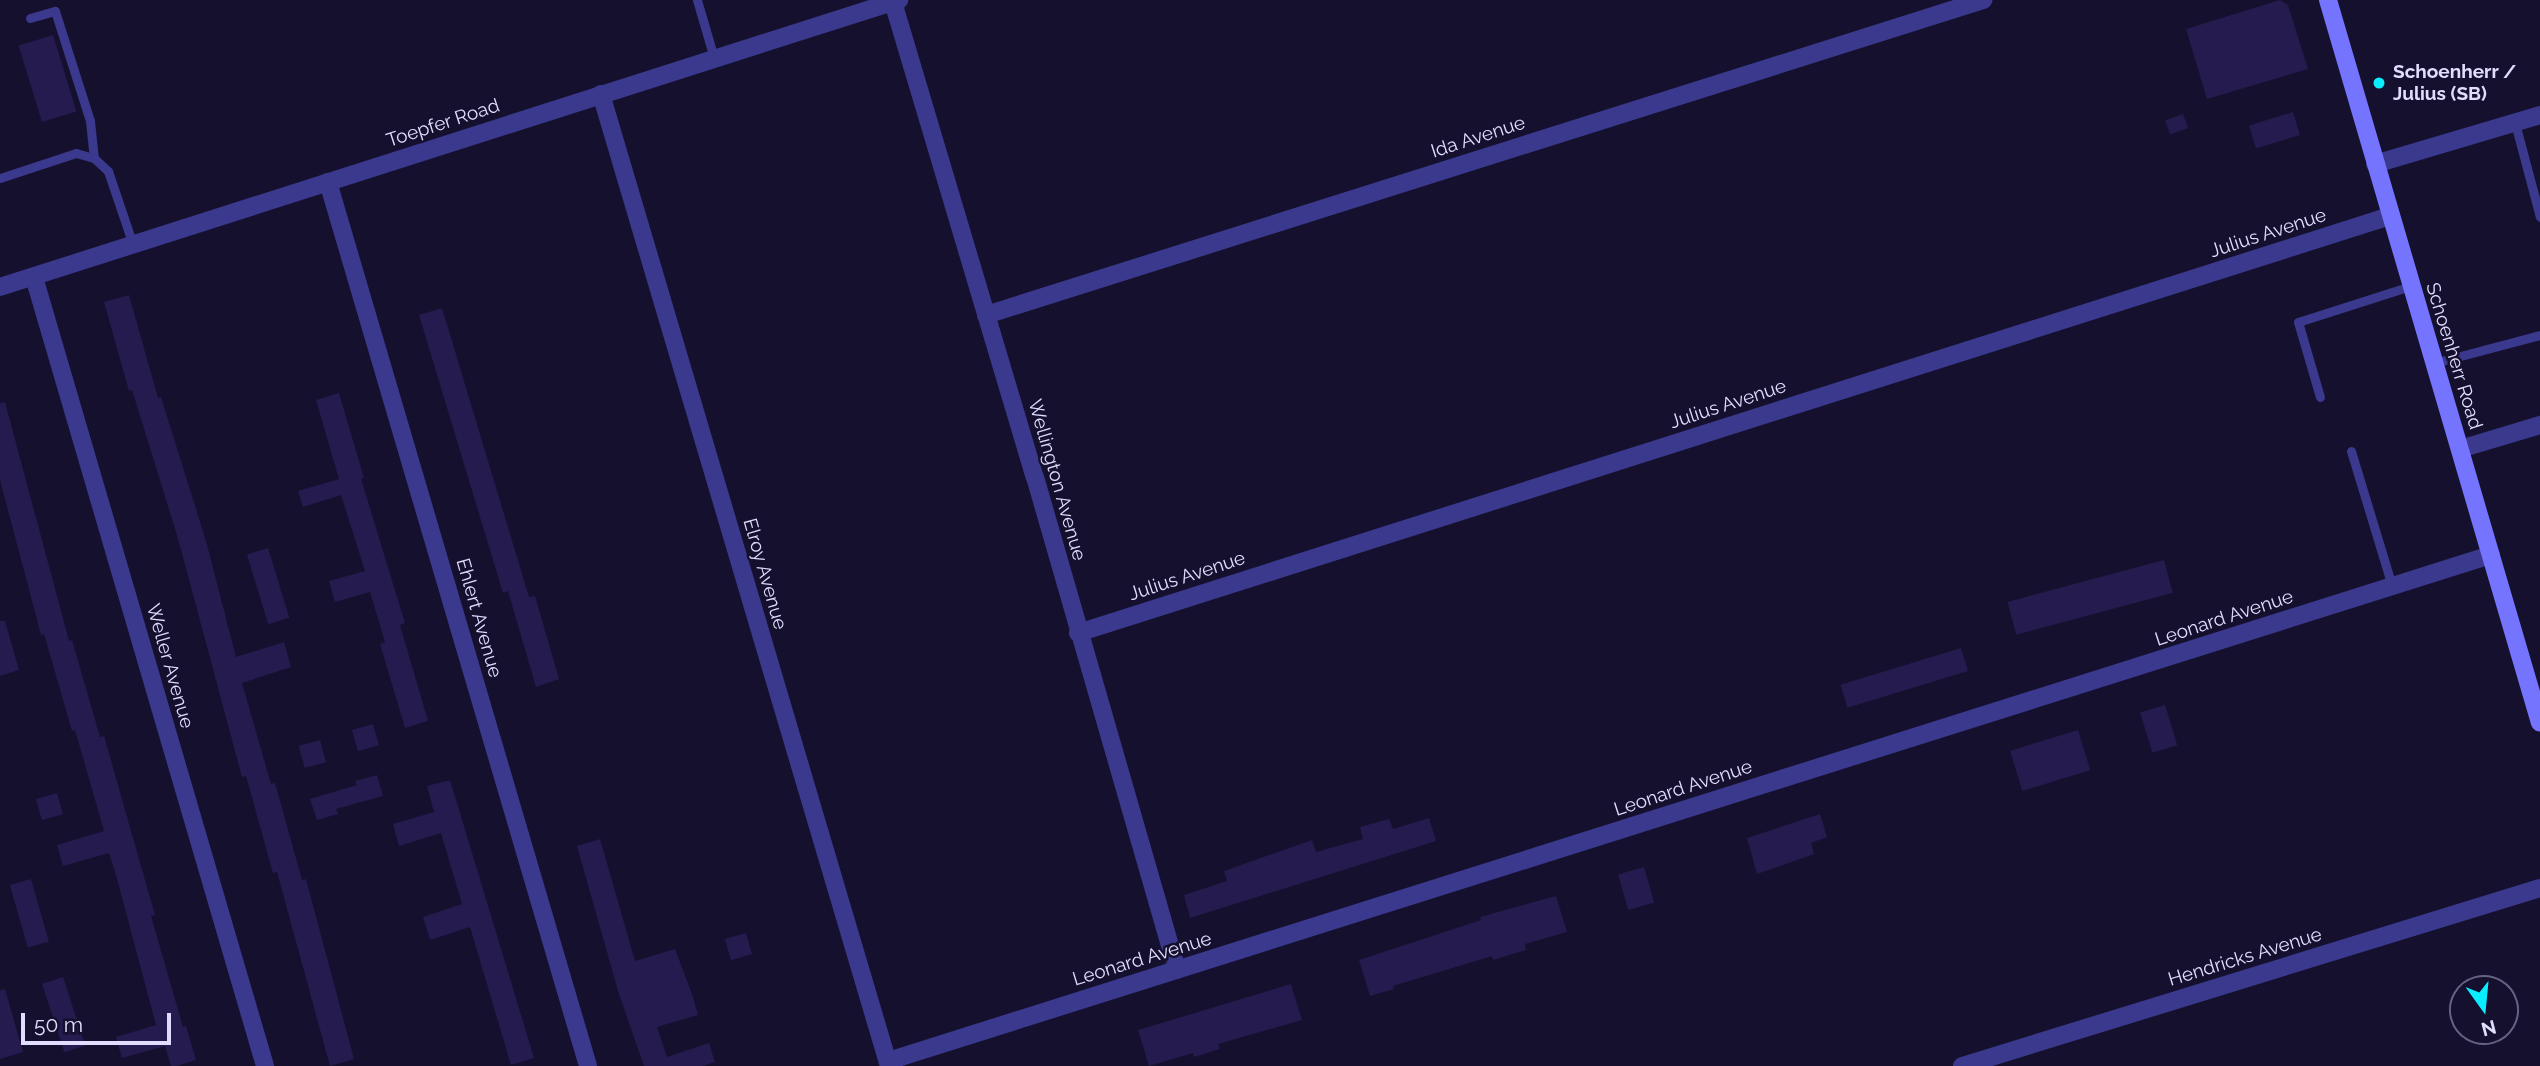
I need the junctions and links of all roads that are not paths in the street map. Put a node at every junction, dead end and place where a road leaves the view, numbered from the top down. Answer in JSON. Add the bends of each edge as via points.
{"nodes":[{"id":1,"x":697,"y":0,"type":"edge"},
{"id":2,"x":1983,"y":0,"type":"edge"},
{"id":3,"x":2328,"y":0,"type":"edge"},
{"id":4,"x":896,"y":1,"type":"edge"},
{"id":5,"x":30,"y":18,"type":"dead end"},
{"id":6,"x":714,"y":58,"type":"junction"},
{"id":7,"x":601,"y":94,"type":"junction"},
{"id":8,"x":2540,"y":115,"type":"edge"},
{"id":9,"x":2515,"y":122,"type":"junction"},
{"id":10,"x":94,"y":158,"type":"junction"},
{"id":11,"x":2375,"y":164,"type":"junction"},
{"id":12,"x":0,"y":178,"type":"edge"},
{"id":13,"x":328,"y":182,"type":"junction"},
{"id":14,"x":2390,"y":216,"type":"junction"},
{"id":15,"x":2540,"y":217,"type":"edge"},
{"id":16,"x":133,"y":245,"type":"junction"},
{"id":17,"x":34,"y":277,"type":"junction"},
{"id":18,"x":2411,"y":286,"type":"junction"},
{"id":19,"x":0,"y":287,"type":"edge"},
{"id":20,"x":986,"y":315,"type":"junction"},
{"id":21,"x":2540,"y":335,"type":"edge"},
{"id":22,"x":2434,"y":363,"type":"junction"},
{"id":23,"x":2320,"y":397,"type":"dead end"},
{"id":24,"x":2540,"y":425,"type":"edge"},
{"id":25,"x":2460,"y":449,"type":"junction"},
{"id":26,"x":2351,"y":451,"type":"dead end"},
{"id":27,"x":2491,"y":555,"type":"junction"},
{"id":28,"x":2392,"y":586,"type":"junction"},
{"id":29,"x":1078,"y":632,"type":"junction"},
{"id":30,"x":2540,"y":723,"type":"edge"},
{"id":31,"x":2540,"y":888,"type":"edge"},
{"id":32,"x":1177,"y":970,"type":"junction"},
{"id":33,"x":2008,"y":1059,"type":"edge"},
{"id":34,"x":888,"y":1063,"type":"edge"},
{"id":35,"x":265,"y":1066,"type":"edge"},
{"id":36,"x":588,"y":1066,"type":"edge"},
{"id":37,"x":1962,"y":1066,"type":"edge"}],
"edges":[{"from":1,"to":6,"type":"lane"},
{"from":2,"to":20,"type":"street","name":"Ida Avenue"},
{"from":3,"to":11,"type":"main road","name":"Schoenherr Road"},
{"from":4,"to":6,"type":"street","name":"Toepfer Road"},
{"from":4,"to":20,"type":"street","name":"Wellington Avenue"},
{"from":5,"to":10,"type":"lane","via":[[55,11],[90,121]]},
{"from":6,"to":7,"type":"street","name":"Toepfer Road"},
{"from":7,"to":13,"type":"street","name":"Toepfer Road"},
{"from":7,"to":34,"type":"street","name":"Elroy Avenue"},
{"from":8,"to":9,"type":"street"},
{"from":9,"to":11,"type":"street"},
{"from":9,"to":15,"type":"lane"},
{"from":10,"to":12,"type":"lane","via":[[76,153]]},
{"from":10,"to":16,"type":"lane","via":[[108,171]]},
{"from":11,"to":14,"type":"main road","name":"Schoenherr Road"},
{"from":13,"to":16,"type":"street","name":"Toepfer Road"},
{"from":13,"to":36,"type":"street","name":"Ehlert Avenue"},
{"from":14,"to":18,"type":"main road","name":"Schoenherr Road"},
{"from":14,"to":29,"type":"street","name":"Julius Avenue"},
{"from":16,"to":17,"type":"street","name":"Toepfer Road"},
{"from":17,"to":19,"type":"street","name":"Toepfer Road"},
{"from":17,"to":35,"type":"street","name":"Weller Avenue"},
{"from":18,"to":22,"type":"main road","name":"Schoenherr Road"},
{"from":18,"to":23,"type":"lane","via":[[2298,322]]},
{"from":20,"to":29,"type":"street","name":"Wellington Avenue"},
{"from":21,"to":22,"type":"lane"},
{"from":22,"to":25,"type":"main road","name":"Schoenherr Road"},
{"from":24,"to":25,"type":"street"},
{"from":25,"to":27,"type":"main road","name":"Schoenherr Road"},
{"from":26,"to":28,"type":"lane"},
{"from":27,"to":28,"type":"street","name":"Leonard Avenue"},
{"from":27,"to":30,"type":"main road","name":"Schoenherr Road"},
{"from":28,"to":32,"type":"street","name":"Leonard Avenue"},
{"from":29,"to":32,"type":"street","name":"Wellington Avenue"},
{"from":31,"to":33,"type":"street","name":"Hendricks Avenue"},
{"from":32,"to":34,"type":"street","name":"Leonard Avenue"},
{"from":33,"to":37,"type":"street","name":"Hendricks Avenue"}]}
